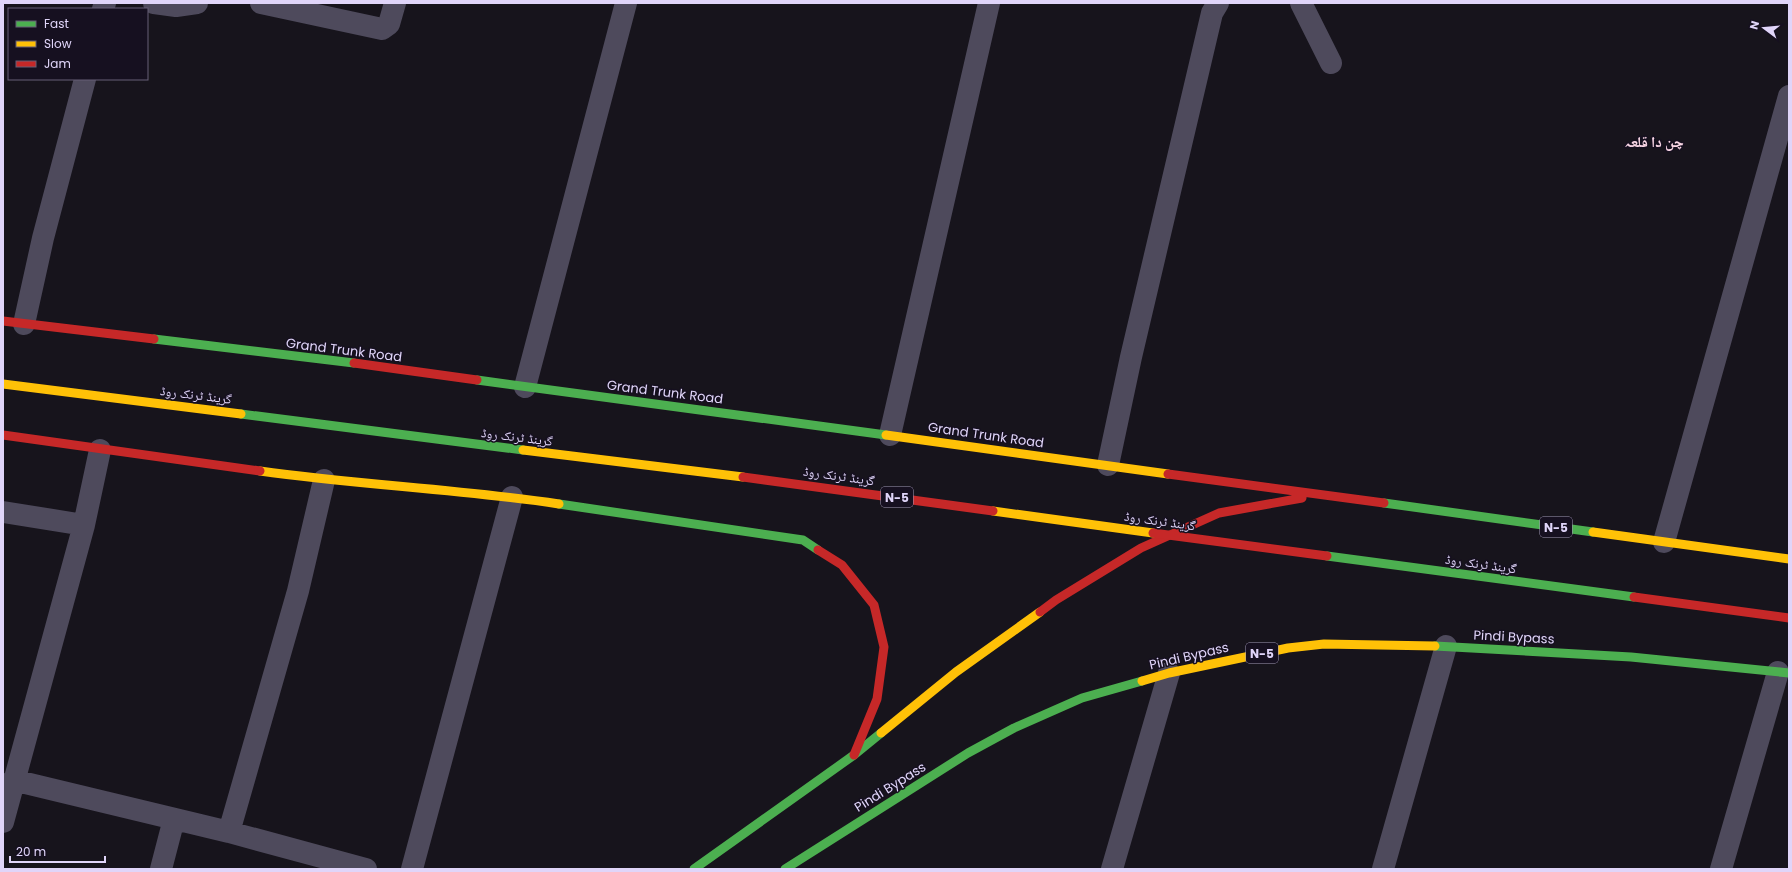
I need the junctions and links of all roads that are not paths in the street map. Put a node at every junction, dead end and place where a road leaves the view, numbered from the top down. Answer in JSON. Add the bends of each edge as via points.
{"nodes":[{"id":1,"x":154,"y":3,"type":"edge"},
{"id":2,"x":197,"y":3,"type":"edge"},
{"id":3,"x":261,"y":3,"type":"edge"},
{"id":4,"x":395,"y":3,"type":"edge"},
{"id":5,"x":626,"y":3,"type":"edge"},
{"id":6,"x":989,"y":3,"type":"edge"},
{"id":7,"x":1218,"y":3,"type":"edge"},
{"id":8,"x":1301,"y":3,"type":"edge"},
{"id":9,"x":1331,"y":63,"type":"dead end"},
{"id":10,"x":85,"y":80,"type":"edge"},
{"id":11,"x":1789,"y":96,"type":"edge"},
{"id":12,"x":13,"y":322,"type":"edge"},
{"id":13,"x":3,"y":384,"type":"edge"},
{"id":14,"x":525,"y":387,"type":"junction"},
{"id":15,"x":3,"y":435,"type":"edge"},
{"id":16,"x":890,"y":435,"type":"junction"},
{"id":17,"x":100,"y":450,"type":"junction"},
{"id":18,"x":1108,"y":465,"type":"junction"},
{"id":19,"x":324,"y":480,"type":"junction"},
{"id":20,"x":1323,"y":495,"type":"junction"},
{"id":21,"x":512,"y":497,"type":"junction"},
{"id":22,"x":3,"y":512,"type":"edge"},
{"id":23,"x":84,"y":526,"type":"junction"},
{"id":24,"x":1664,"y":542,"type":"junction"},
{"id":25,"x":1789,"y":559,"type":"edge"},
{"id":26,"x":1789,"y":618,"type":"edge"},
{"id":27,"x":1446,"y":646,"type":"junction"},
{"id":28,"x":1169,"y":673,"type":"junction"},
{"id":29,"x":1784,"y":673,"type":"edge"},
{"id":30,"x":854,"y":755,"type":"junction"},
{"id":31,"x":13,"y":780,"type":"junction"},
{"id":32,"x":174,"y":819,"type":"junction"},
{"id":33,"x":3,"y":822,"type":"edge"},
{"id":34,"x":229,"y":832,"type":"junction"},
{"id":35,"x":161,"y":869,"type":"edge"},
{"id":36,"x":366,"y":869,"type":"edge"},
{"id":37,"x":412,"y":869,"type":"edge"},
{"id":38,"x":694,"y":869,"type":"edge"},
{"id":39,"x":784,"y":869,"type":"edge"},
{"id":40,"x":1112,"y":869,"type":"edge"},
{"id":41,"x":1383,"y":869,"type":"edge"},
{"id":42,"x":1721,"y":869,"type":"edge"}],
"edges":[{"from":1,"to":2,"type":"street","via":[[176,6]]},
{"from":3,"to":4,"type":"street","via":[[382,29],[388,24]]},
{"from":5,"to":14,"type":"street"},
{"from":6,"to":16,"type":"street"},
{"from":7,"to":18,"type":"street","via":[[1212,13]]},
{"from":8,"to":9,"type":"street"},
{"from":10,"to":12,"type":"street","via":[[43,238]]},
{"from":11,"to":24,"type":"street"},
{"from":12,"to":14,"type":"highway","name":"Grand Trunk Road","number":"N-5","via":[[353,363]]},
{"from":13,"to":26,"type":"highway","name":"گرینڈ ٹرنک روڈ","number":"N-5","bridge":true,"via":[[528,452],[797,483]]},
{"from":14,"to":16,"type":"highway","name":"Grand Trunk Road","number":"N-5"},
{"from":15,"to":17,"type":"highway"},
{"from":16,"to":18,"type":"highway","name":"Grand Trunk Road","number":"N-5"},
{"from":17,"to":19,"type":"highway"},
{"from":17,"to":23,"type":"street"},
{"from":18,"to":20,"type":"highway","name":"Grand Trunk Road","number":"N-5"},
{"from":19,"to":21,"type":"highway"},
{"from":19,"to":34,"type":"street","via":[[298,591]]},
{"from":20,"to":24,"type":"highway","number":"N-5"},
{"from":20,"to":30,"type":"highway","number":"N-5","via":[[1219,512],[1141,548],[1056,600],[956,672]]},
{"from":21,"to":30,"type":"highway","via":[[802,540],[842,565],[874,605],[884,647],[877,699]]},
{"from":21,"to":37,"type":"street"},
{"from":22,"to":23,"type":"street"},
{"from":23,"to":31,"type":"street"},
{"from":24,"to":25,"type":"highway","number":"N-5"},
{"from":27,"to":28,"type":"highway","name":"Pindi Bypass","number":"N-5","via":[[1324,644],[1288,648]]},
{"from":27,"to":29,"type":"highway","name":"Pindi Bypass","number":"N-5","via":[[1631,657]]},
{"from":27,"to":41,"type":"street"},
{"from":28,"to":39,"type":"highway","name":"Pindi Bypass","number":"N-5","via":[[1082,698],[1014,728],[968,753]]},
{"from":28,"to":40,"type":"street"},
{"from":29,"to":42,"type":"street"},
{"from":30,"to":38,"type":"highway","number":"N-5"},
{"from":31,"to":32,"type":"street"},
{"from":31,"to":33,"type":"street"},
{"from":32,"to":34,"type":"street"},
{"from":32,"to":35,"type":"street"},
{"from":34,"to":36,"type":"street"}]}
